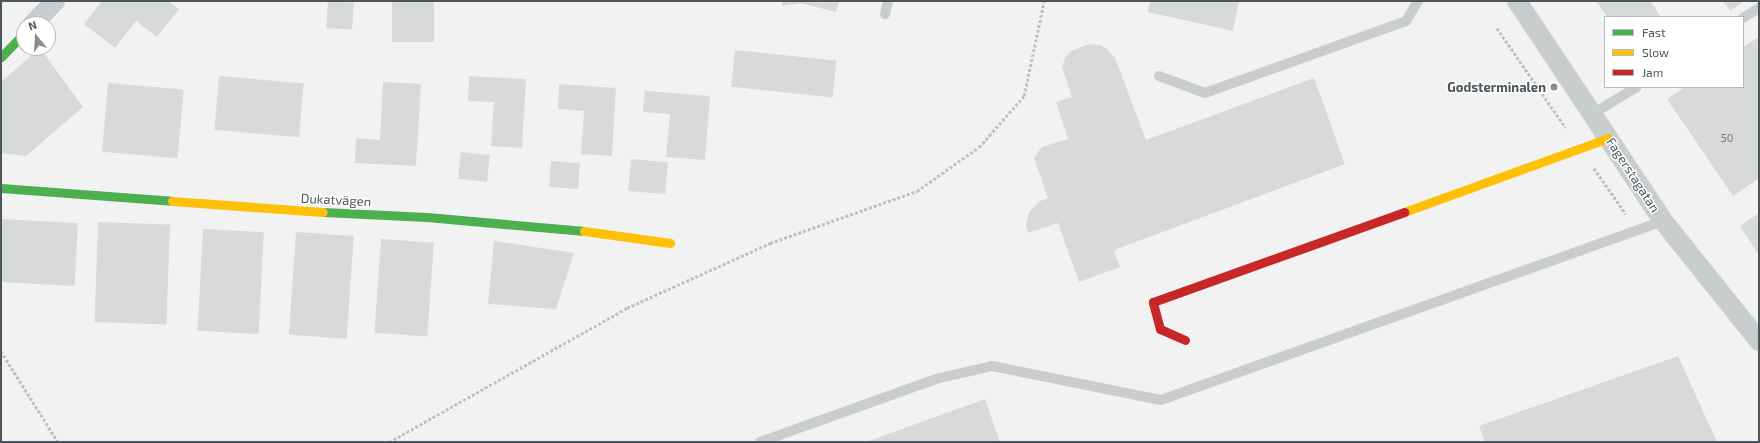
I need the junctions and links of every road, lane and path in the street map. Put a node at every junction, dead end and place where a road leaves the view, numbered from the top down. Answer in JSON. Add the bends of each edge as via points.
{"nodes":[{"id":1,"x":55,"y":1,"type":"edge"},
{"id":2,"x":888,"y":1,"type":"edge"},
{"id":3,"x":1044,"y":1,"type":"edge"},
{"id":4,"x":1418,"y":1,"type":"edge"},
{"id":5,"x":1518,"y":1,"type":"edge"},
{"id":6,"x":1759,"y":8,"type":"edge"},
{"id":7,"x":885,"y":14,"type":"dead end"},
{"id":8,"x":41,"y":16,"type":"edge"},
{"id":9,"x":1744,"y":17,"type":"edge"},
{"id":10,"x":1497,"y":28,"type":"dead end"},
{"id":11,"x":16,"y":41,"type":"edge"},
{"id":12,"x":1,"y":57,"type":"edge"},
{"id":13,"x":1159,"y":76,"type":"dead end"},
{"id":14,"x":1635,"y":88,"type":"edge"},
{"id":15,"x":1592,"y":114,"type":"junction"},
{"id":16,"x":1608,"y":138,"type":"junction"},
{"id":17,"x":1580,"y":148,"type":"junction"},
{"id":18,"x":1,"y":188,"type":"edge"},
{"id":19,"x":1619,"y":217,"type":"dead end"},
{"id":20,"x":1663,"y":221,"type":"junction"},
{"id":21,"x":670,"y":243,"type":"dead end"},
{"id":22,"x":1185,"y":340,"type":"dead end"},
{"id":23,"x":1759,"y":341,"type":"edge"},
{"id":24,"x":1,"y":351,"type":"edge"},
{"id":25,"x":58,"y":442,"type":"edge"},
{"id":26,"x":389,"y":442,"type":"edge"},
{"id":27,"x":760,"y":442,"type":"edge"}],
"edges":[{"from":1,"to":8,"type":"street"},
{"from":2,"to":7,"type":"lane"},
{"from":3,"to":26,"type":"path","via":[[1024,96],[980,147],[916,191],[770,244],[627,308]]},
{"from":4,"to":13,"type":"lane","via":[[1406,20],[1205,93]]},
{"from":5,"to":15,"type":"street","name":"Fagerstagatan"},
{"from":6,"to":9,"type":"lane"},
{"from":10,"to":17,"type":"path"},
{"from":11,"to":12,"type":"street"},
{"from":14,"to":15,"type":"lane"},
{"from":15,"to":16,"type":"street","name":"Fagerstagatan"},
{"from":16,"to":17,"type":"street"},
{"from":16,"to":20,"type":"street","name":"Fagerstagatan"},
{"from":17,"to":19,"type":"path","via":[[1627,214]]},
{"from":17,"to":22,"type":"street","via":[[1153,302],[1160,329]]},
{"from":18,"to":21,"type":"street","name":"Dukatvägen","via":[[312,212],[427,217],[606,233]]},
{"from":20,"to":23,"type":"street","name":"Fagerstagatan"},
{"from":20,"to":27,"type":"lane","via":[[1161,400],[992,366],[936,379]]},
{"from":24,"to":25,"type":"path"}]}
